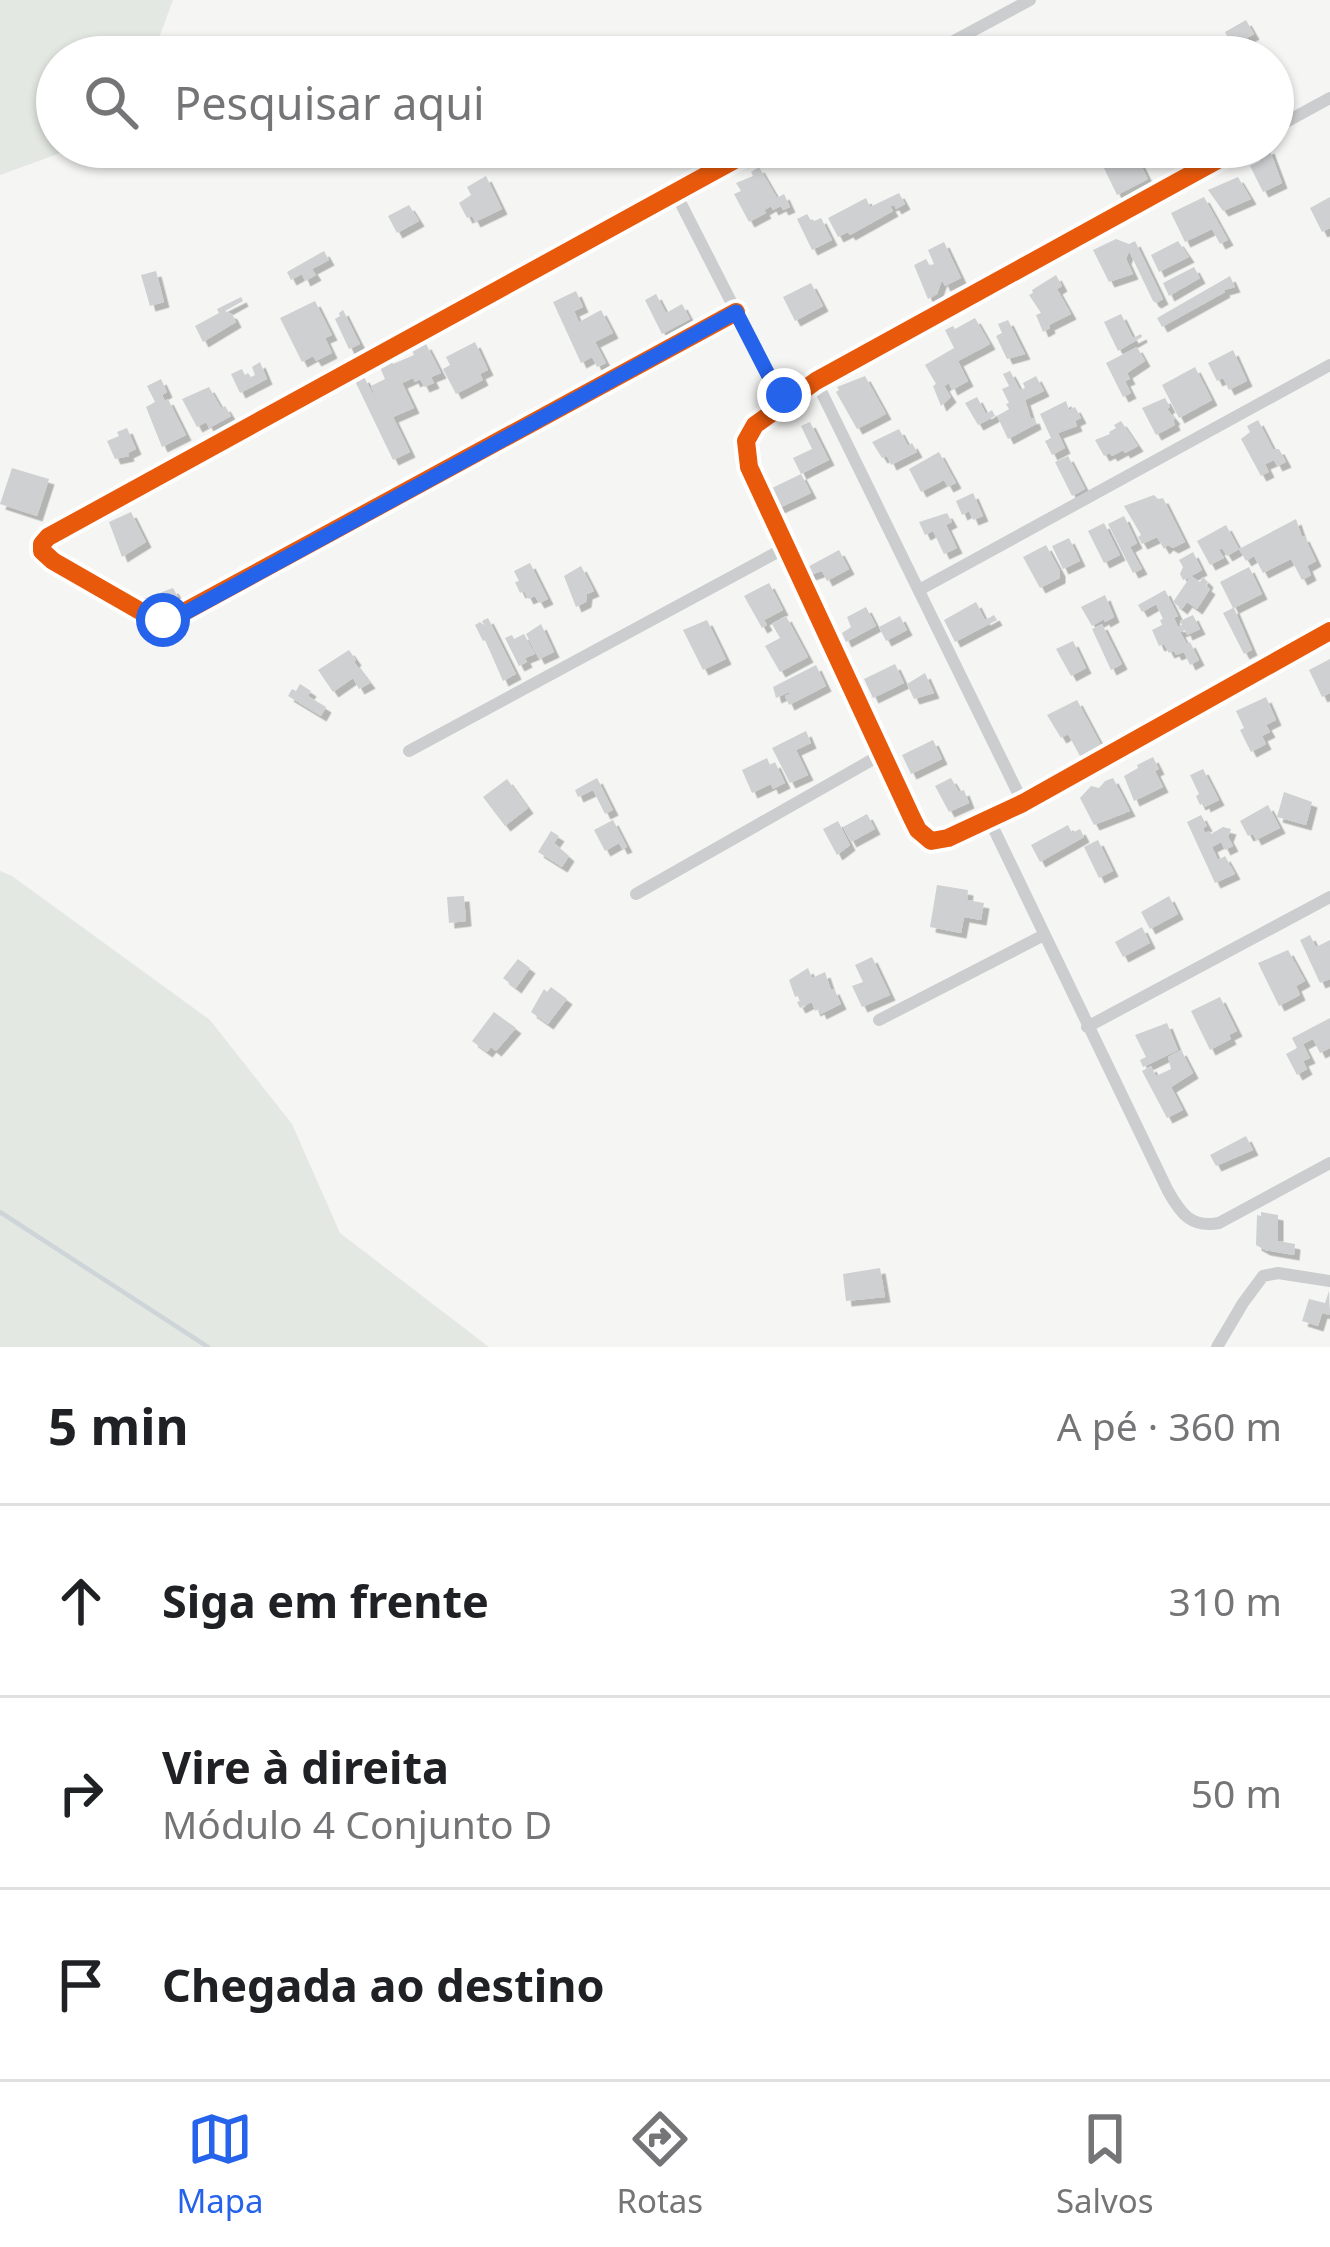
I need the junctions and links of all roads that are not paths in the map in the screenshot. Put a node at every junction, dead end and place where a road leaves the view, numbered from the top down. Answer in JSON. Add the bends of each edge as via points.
{"nodes":[{"id":1,"x":1030,"y":0,"type":"edge"},
{"id":2,"x":963,"y":36,"type":"edge"},
{"id":3,"x":1330,"y":98,"type":"edge"},
{"id":4,"x":1294,"y":118,"type":"edge"},
{"id":5,"x":719,"y":168,"type":"edge"},
{"id":6,"x":1203,"y":168,"type":"edge"},
{"id":7,"x":675,"y":192,"type":"junction"},
{"id":8,"x":736,"y":312,"type":"junction"},
{"id":9,"x":1330,"y":365,"type":"edge"},
{"id":10,"x":816,"y":381,"type":"junction"},
{"id":11,"x":791,"y":397,"type":"junction"},
{"id":12,"x":785,"y":548,"type":"junction"},
{"id":13,"x":919,"y":590,"type":"junction"},
{"id":14,"x":1330,"y":632,"type":"edge"},
{"id":15,"x":409,"y":751,"type":"dead end"},
{"id":16,"x":884,"y":753,"type":"junction"},
{"id":17,"x":1023,"y":803,"type":"junction"},
{"id":18,"x":989,"y":819,"type":"junction"},
{"id":19,"x":636,"y":894,"type":"dead end"},
{"id":20,"x":1330,"y":897,"type":"edge"},
{"id":21,"x":1044,"y":935,"type":"junction"},
{"id":22,"x":879,"y":1020,"type":"dead end"},
{"id":23,"x":1087,"y":1027,"type":"junction"},
{"id":24,"x":1330,"y":1163,"type":"edge"},
{"id":25,"x":1330,"y":1281,"type":"edge"},
{"id":26,"x":1217,"y":1347,"type":"edge"}],
"edges":[{"from":1,"to":2,"type":"street"},
{"from":3,"to":4,"type":"street"},
{"from":5,"to":7,"type":"street"},
{"from":6,"to":10,"type":"street"},
{"from":7,"to":8,"type":"street"},
{"from":7,"to":8,"type":"street","via":[[48,537],[44,555],[154,619],[172,618]]},
{"from":8,"to":11,"type":"street","via":[[774,386]]},
{"from":9,"to":13,"type":"street"},
{"from":10,"to":11,"type":"street"},
{"from":10,"to":13,"type":"street"},
{"from":11,"to":12,"type":"street","via":[[746,441],[749,467]]},
{"from":12,"to":15,"type":"street"},
{"from":12,"to":16,"type":"street"},
{"from":13,"to":17,"type":"street"},
{"from":14,"to":17,"type":"street"},
{"from":16,"to":18,"type":"street","via":[[918,830],[931,841]]},
{"from":16,"to":19,"type":"street"},
{"from":17,"to":18,"type":"street"},
{"from":18,"to":21,"type":"street"},
{"from":20,"to":23,"type":"street"},
{"from":21,"to":22,"type":"street"},
{"from":21,"to":23,"type":"street"},
{"from":23,"to":24,"type":"street","via":[[1187,1219],[1219,1223]]},
{"from":25,"to":26,"type":"street","via":[[1263,1276]]}]}
